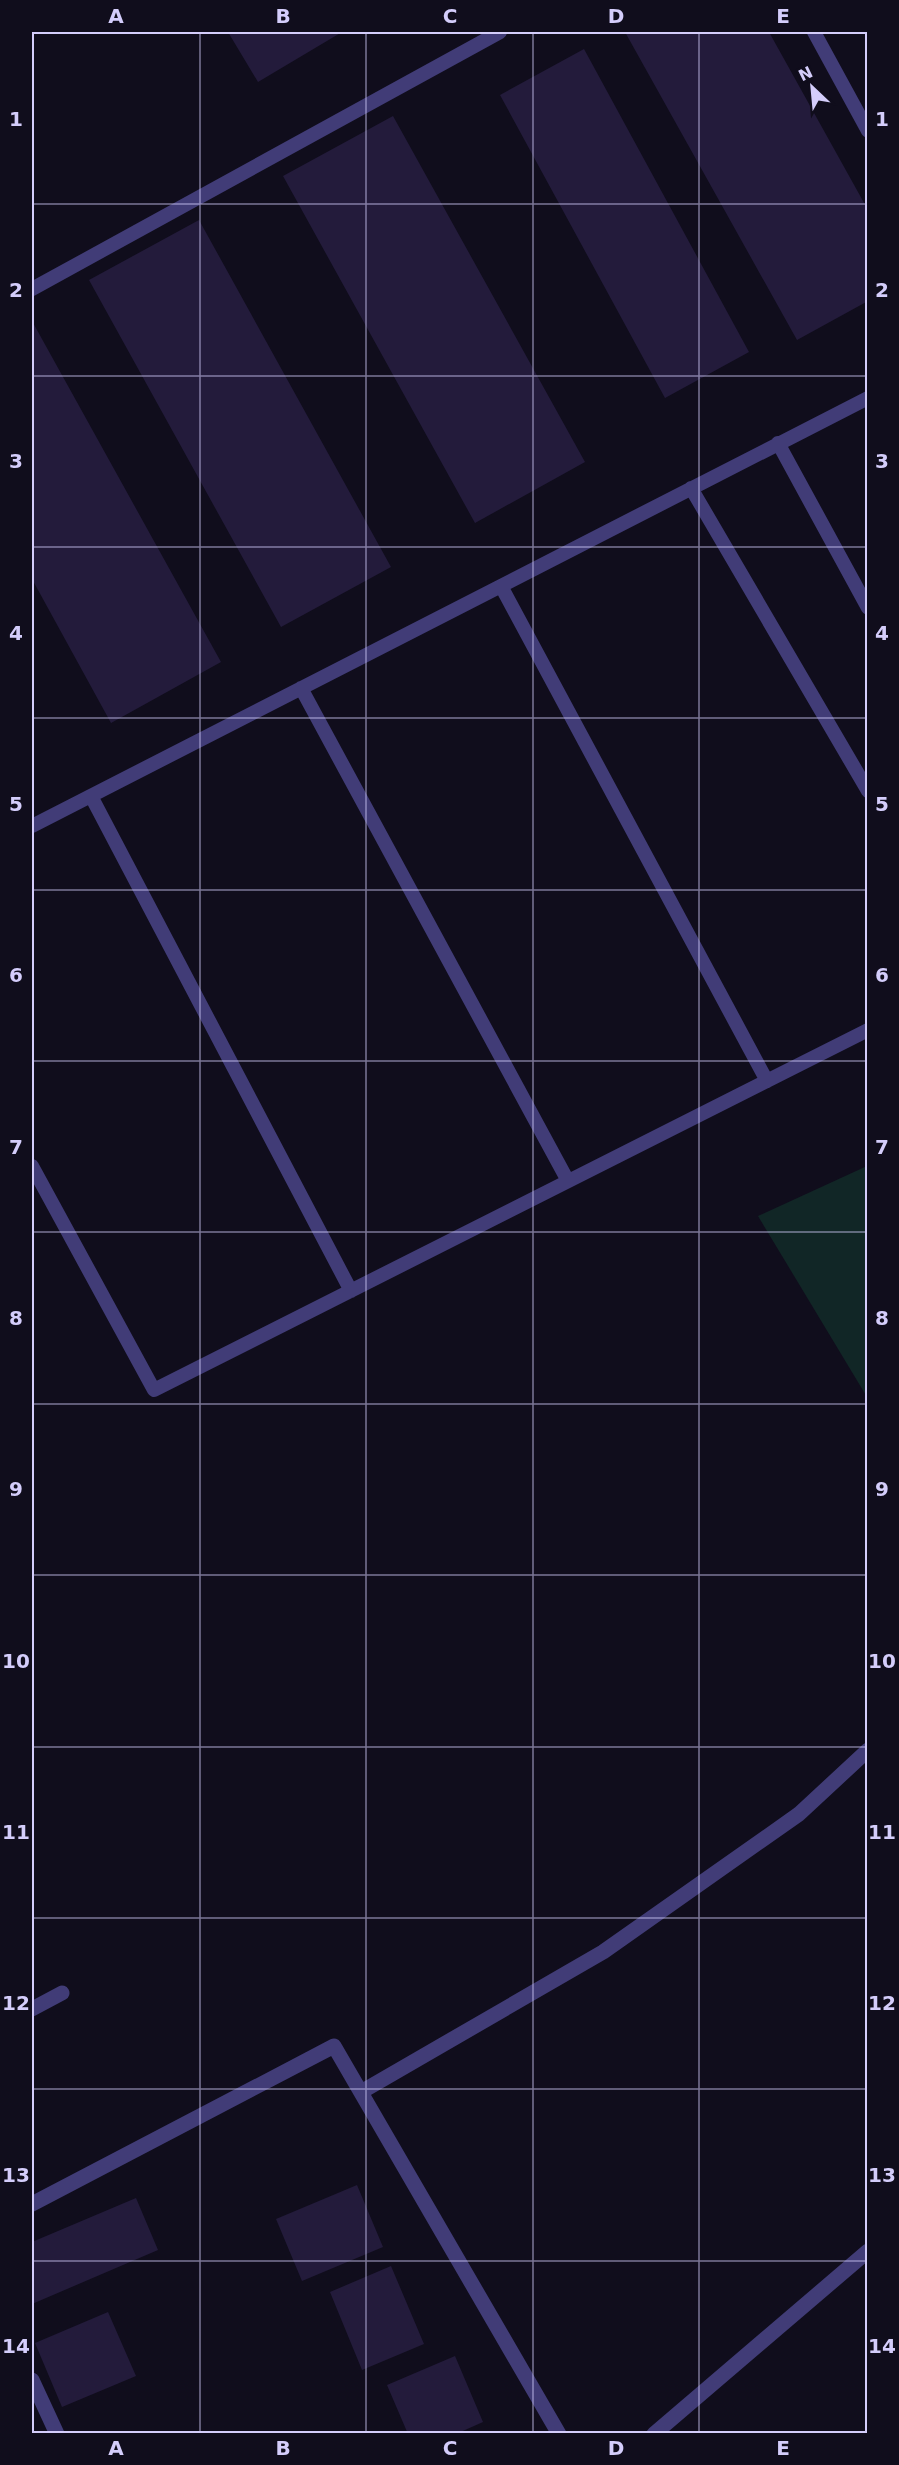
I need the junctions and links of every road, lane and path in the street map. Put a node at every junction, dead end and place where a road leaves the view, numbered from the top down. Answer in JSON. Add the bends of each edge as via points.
{"nodes":[{"id":1,"x":500,"y":32,"type":"edge"},
{"id":2,"x":814,"y":32,"type":"edge"},
{"id":3,"x":867,"y":131,"type":"edge"},
{"id":4,"x":32,"y":289,"type":"edge"},
{"id":5,"x":867,"y":398,"type":"edge"},
{"id":6,"x":778,"y":443,"type":"junction"},
{"id":7,"x":692,"y":488,"type":"junction"},
{"id":8,"x":501,"y":585,"type":"junction"},
{"id":9,"x":867,"y":608,"type":"edge"},
{"id":10,"x":301,"y":688,"type":"junction"},
{"id":11,"x":867,"y":791,"type":"edge"},
{"id":12,"x":91,"y":796,"type":"junction"},
{"id":13,"x":32,"y":826,"type":"edge"},
{"id":14,"x":867,"y":1030,"type":"edge"},
{"id":15,"x":767,"y":1081,"type":"junction"},
{"id":16,"x":32,"y":1166,"type":"edge"},
{"id":17,"x":568,"y":1181,"type":"junction"},
{"id":18,"x":351,"y":1291,"type":"junction"},
{"id":19,"x":867,"y":1750,"type":"edge"},
{"id":20,"x":62,"y":1993,"type":"dead end"},
{"id":21,"x":32,"y":2009,"type":"edge"},
{"id":22,"x":361,"y":2092,"type":"junction"},
{"id":23,"x":32,"y":2204,"type":"edge"},
{"id":24,"x":867,"y":2251,"type":"edge"},
{"id":25,"x":32,"y":2380,"type":"edge"},
{"id":26,"x":57,"y":2433,"type":"edge"},
{"id":27,"x":559,"y":2433,"type":"edge"},
{"id":28,"x":654,"y":2433,"type":"edge"}],
"edges":[{"from":1,"to":4,"type":"lane"},
{"from":2,"to":3,"type":"lane"},
{"from":5,"to":6,"type":"lane"},
{"from":6,"to":7,"type":"lane"},
{"from":6,"to":9,"type":"lane"},
{"from":7,"to":8,"type":"lane"},
{"from":7,"to":11,"type":"lane"},
{"from":8,"to":10,"type":"lane"},
{"from":8,"to":15,"type":"lane"},
{"from":10,"to":12,"type":"lane"},
{"from":10,"to":17,"type":"lane"},
{"from":12,"to":13,"type":"lane"},
{"from":12,"to":18,"type":"lane"},
{"from":14,"to":15,"type":"lane"},
{"from":15,"to":17,"type":"lane"},
{"from":16,"to":18,"type":"lane","via":[[154,1390]]},
{"from":17,"to":18,"type":"lane"},
{"from":19,"to":22,"type":"street","via":[[799,1814],[603,1953]]},
{"from":20,"to":21,"type":"street"},
{"from":22,"to":23,"type":"street","via":[[334,2046]]},
{"from":22,"to":27,"type":"street"},
{"from":24,"to":28,"type":"street"},
{"from":25,"to":26,"type":"street"}]}
